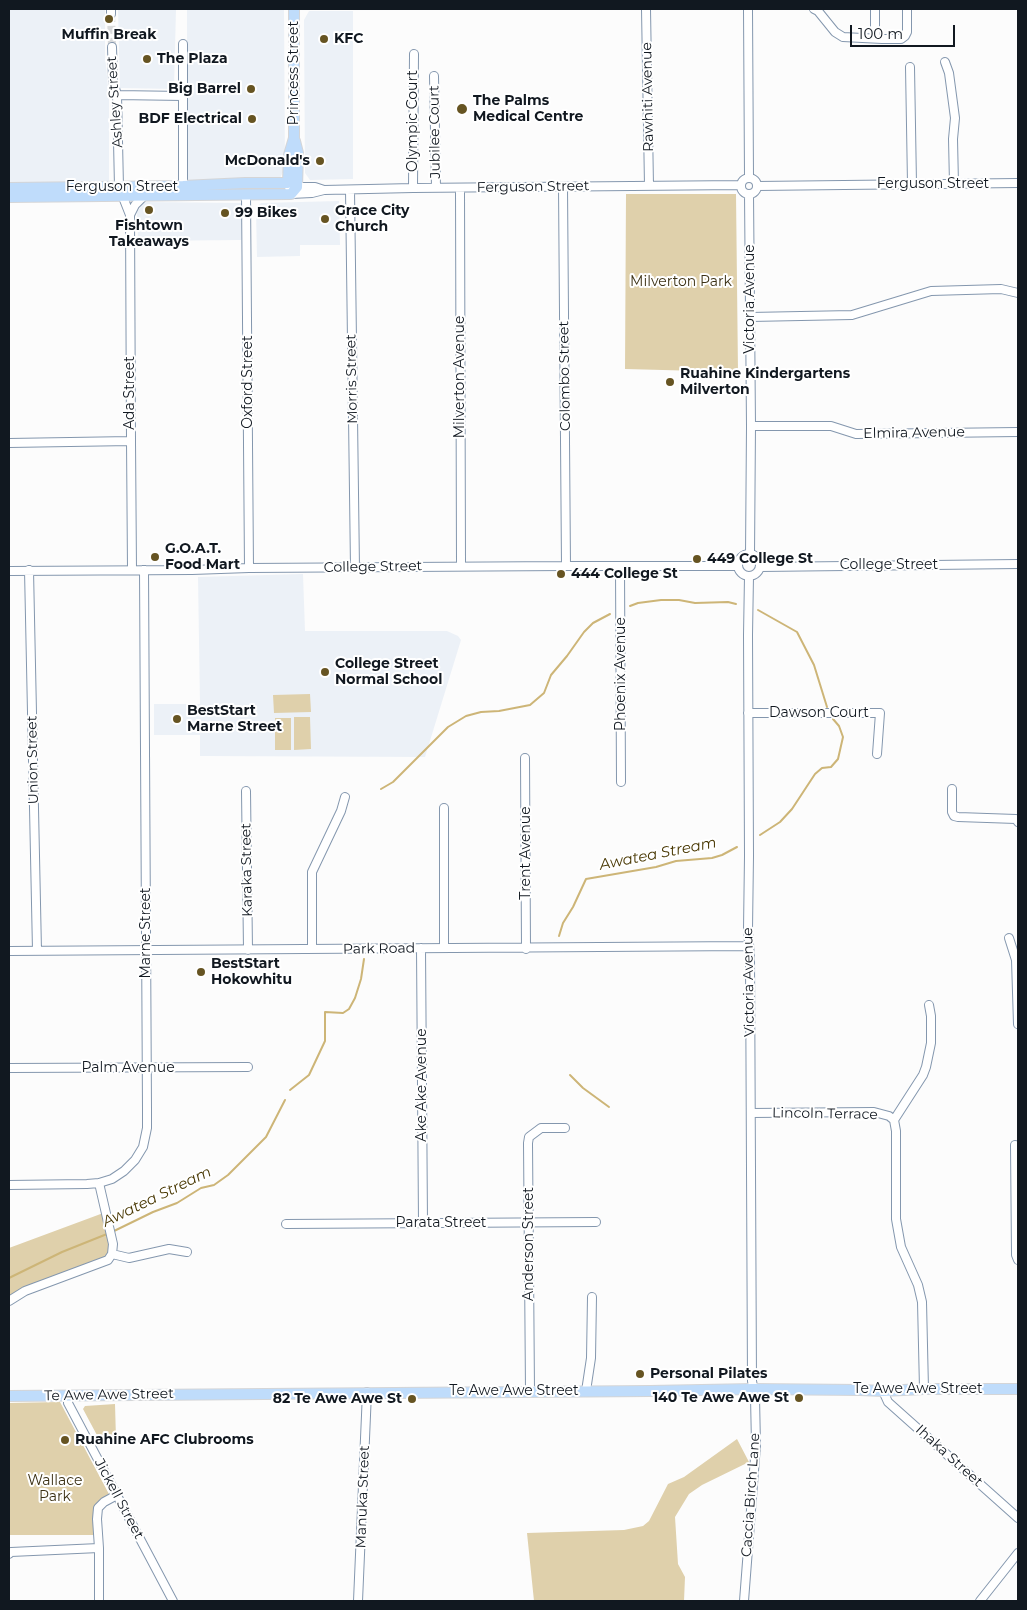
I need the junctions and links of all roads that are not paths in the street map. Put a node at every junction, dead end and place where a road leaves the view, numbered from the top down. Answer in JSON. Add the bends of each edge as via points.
{"nodes":[{"id":1,"x":294,"y":9,"type":"edge"},
{"id":2,"x":646,"y":9,"type":"edge"},
{"id":3,"x":748,"y":9,"type":"edge"},
{"id":4,"x":814,"y":9,"type":"edge"},
{"id":5,"x":875,"y":9,"type":"edge"},
{"id":6,"x":907,"y":9,"type":"edge"},
{"id":7,"x":875,"y":38,"type":"junction"},
{"id":8,"x":183,"y":44,"type":"dead end"},
{"id":9,"x":112,"y":47,"type":"tunnel mouth"},
{"id":10,"x":414,"y":54,"type":"dead end"},
{"id":11,"x":945,"y":62,"type":"dead end"},
{"id":12,"x":910,"y":67,"type":"dead end"},
{"id":13,"x":434,"y":76,"type":"dead end"},
{"id":14,"x":118,"y":96,"type":"junction"},
{"id":15,"x":184,"y":96,"type":"junction"},
{"id":16,"x":749,"y":177,"type":"junction"},
{"id":17,"x":1018,"y":183,"type":"edge"},
{"id":18,"x":912,"y":184,"type":"junction"},
{"id":19,"x":954,"y":184,"type":"junction"},
{"id":20,"x":183,"y":186,"type":"junction"},
{"id":21,"x":649,"y":186,"type":"junction"},
{"id":22,"x":741,"y":186,"type":"junction"},
{"id":23,"x":757,"y":186,"type":"junction"},
{"id":24,"x":563,"y":187,"type":"junction"},
{"id":25,"x":9,"y":188,"type":"edge"},
{"id":26,"x":292,"y":188,"type":"junction"},
{"id":27,"x":413,"y":188,"type":"junction"},
{"id":28,"x":436,"y":188,"type":"junction"},
{"id":29,"x":460,"y":188,"type":"junction"},
{"id":30,"x":350,"y":190,"type":"junction"},
{"id":31,"x":120,"y":191,"type":"junction"},
{"id":32,"x":749,"y":194,"type":"junction"},
{"id":33,"x":145,"y":195,"type":"junction"},
{"id":34,"x":246,"y":196,"type":"junction"},
{"id":35,"x":9,"y":197,"type":"edge"},
{"id":36,"x":130,"y":215,"type":"junction"},
{"id":37,"x":1018,"y":293,"type":"edge"},
{"id":38,"x":750,"y":318,"type":"junction"},
{"id":39,"x":751,"y":426,"type":"junction"},
{"id":40,"x":1018,"y":432,"type":"edge"},
{"id":41,"x":130,"y":441,"type":"junction"},
{"id":42,"x":9,"y":443,"type":"edge"},
{"id":43,"x":750,"y":555,"type":"junction"},
{"id":44,"x":1018,"y":564,"type":"edge"},
{"id":45,"x":461,"y":566,"type":"junction"},
{"id":46,"x":566,"y":566,"type":"junction"},
{"id":47,"x":620,"y":566,"type":"junction"},
{"id":48,"x":738,"y":566,"type":"junction"},
{"id":49,"x":760,"y":567,"type":"junction"},
{"id":50,"x":249,"y":568,"type":"junction"},
{"id":51,"x":355,"y":568,"type":"junction"},
{"id":52,"x":30,"y":570,"type":"junction"},
{"id":53,"x":132,"y":570,"type":"junction"},
{"id":54,"x":144,"y":570,"type":"junction"},
{"id":55,"x":9,"y":571,"type":"edge"},
{"id":56,"x":749,"y":576,"type":"junction"},
{"id":57,"x":748,"y":713,"type":"junction"},
{"id":58,"x":877,"y":754,"type":"dead end"},
{"id":59,"x":526,"y":758,"type":"dead end"},
{"id":60,"x":621,"y":782,"type":"dead end"},
{"id":61,"x":952,"y":789,"type":"dead end"},
{"id":62,"x":246,"y":791,"type":"dead end"},
{"id":63,"x":345,"y":797,"type":"dead end"},
{"id":64,"x":444,"y":808,"type":"dead end"},
{"id":65,"x":1018,"y":822,"type":"edge"},
{"id":66,"x":1009,"y":938,"type":"dead end"},
{"id":67,"x":748,"y":946,"type":"junction"},
{"id":68,"x":421,"y":948,"type":"junction"},
{"id":69,"x":444,"y":948,"type":"junction"},
{"id":70,"x":312,"y":949,"type":"junction"},
{"id":71,"x":526,"y":949,"type":"junction"},
{"id":72,"x":146,"y":950,"type":"junction"},
{"id":73,"x":248,"y":950,"type":"junction"},
{"id":74,"x":9,"y":951,"type":"edge"},
{"id":75,"x":37,"y":951,"type":"junction"},
{"id":76,"x":930,"y":1005,"type":"dead end"},
{"id":77,"x":1018,"y":1024,"type":"edge"},
{"id":78,"x":147,"y":1067,"type":"junction"},
{"id":79,"x":248,"y":1067,"type":"dead end"},
{"id":80,"x":9,"y":1068,"type":"edge"},
{"id":81,"x":751,"y":1113,"type":"junction"},
{"id":82,"x":894,"y":1120,"type":"junction"},
{"id":83,"x":565,"y":1128,"type":"dead end"},
{"id":84,"x":1015,"y":1145,"type":"dead end"},
{"id":85,"x":99,"y":1183,"type":"junction"},
{"id":86,"x":9,"y":1185,"type":"edge"},
{"id":87,"x":596,"y":1222,"type":"dead end"},
{"id":88,"x":422,"y":1223,"type":"junction"},
{"id":89,"x":529,"y":1223,"type":"junction"},
{"id":90,"x":286,"y":1224,"type":"dead end"},
{"id":91,"x":187,"y":1252,"type":"dead end"},
{"id":92,"x":112,"y":1254,"type":"junction"},
{"id":93,"x":1018,"y":1260,"type":"edge"},
{"id":94,"x":592,"y":1297,"type":"dead end"},
{"id":95,"x":9,"y":1301,"type":"edge"},
{"id":96,"x":753,"y":1389,"type":"junction"},
{"id":97,"x":924,"y":1389,"type":"junction"},
{"id":98,"x":1018,"y":1389,"type":"edge"},
{"id":99,"x":530,"y":1391,"type":"junction"},
{"id":100,"x":586,"y":1391,"type":"junction"},
{"id":101,"x":883,"y":1391,"type":"junction"},
{"id":102,"x":366,"y":1392,"type":"junction"},
{"id":103,"x":9,"y":1396,"type":"edge"},
{"id":104,"x":68,"y":1396,"type":"junction"},
{"id":105,"x":117,"y":1495,"type":"junction"},
{"id":106,"x":1018,"y":1518,"type":"edge"},
{"id":107,"x":99,"y":1548,"type":"junction"},
{"id":108,"x":1018,"y":1552,"type":"edge"},
{"id":109,"x":9,"y":1554,"type":"edge"},
{"id":110,"x":99,"y":1601,"type":"edge"},
{"id":111,"x":173,"y":1601,"type":"edge"},
{"id":112,"x":358,"y":1601,"type":"edge"},
{"id":113,"x":744,"y":1601,"type":"edge"},
{"id":114,"x":980,"y":1601,"type":"edge"}],
"edges":[{"from":1,"to":26,"type":"main road","name":"Princess Street","via":[[294,138],[298,153]]},
{"from":2,"to":21,"type":"street","name":"Rawhiti Avenue"},
{"from":3,"to":16,"type":"street"},
{"from":4,"to":7,"type":"street","via":[[834,32],[843,37]]},
{"from":5,"to":7,"type":"street"},
{"from":6,"to":7,"type":"street","via":[[905,36],[901,39]]},
{"from":8,"to":15,"type":"street"},
{"from":9,"to":14,"type":"street","name":"Ashley Street","via":[[113,81]]},
{"from":10,"to":27,"type":"street","name":"Olympic Court"},
{"from":11,"to":19,"type":"street","via":[[955,118]]},
{"from":12,"to":18,"type":"street"},
{"from":13,"to":28,"type":"street","name":"Jubilee Court"},
{"from":14,"to":15,"type":"street"},
{"from":14,"to":31,"type":"street","name":"Ashley Street"},
{"from":15,"to":20,"type":"street"},
{"from":16,"to":22,"type":"street"},
{"from":16,"to":23,"type":"street"},
{"from":17,"to":19,"type":"street","name":"Ferguson Street"},
{"from":18,"to":19,"type":"street","name":"Ferguson Street"},
{"from":18,"to":23,"type":"street","name":"Ferguson Street"},
{"from":20,"to":26,"type":"main road","name":"Ferguson Street","via":[[245,183]]},
{"from":20,"to":31,"type":"main road","name":"Ferguson Street"},
{"from":21,"to":22,"type":"street","name":"Ferguson Street"},
{"from":21,"to":24,"type":"street","name":"Ferguson Street"},
{"from":22,"to":32,"type":"street"},
{"from":23,"to":32,"type":"street"},
{"from":24,"to":29,"type":"street","name":"Ferguson Street"},
{"from":24,"to":46,"type":"street","name":"Colombo Street"},
{"from":25,"to":31,"type":"main road","name":"Ferguson Street"},
{"from":26,"to":30,"type":"street","name":"Ferguson Street","via":[[312,193]]},
{"from":26,"to":34,"type":"main road","name":"Ferguson Street"},
{"from":27,"to":28,"type":"street","name":"Ferguson Street"},
{"from":27,"to":30,"type":"street","name":"Ferguson Street"},
{"from":28,"to":29,"type":"street","name":"Ferguson Street"},
{"from":29,"to":45,"type":"street","name":"Milverton Avenue"},
{"from":30,"to":51,"type":"street","name":"Morris Street"},
{"from":31,"to":33,"type":"main road","name":"Ferguson Street"},
{"from":31,"to":35,"type":"main road","name":"Ferguson Street","via":[[102,197]]},
{"from":31,"to":36,"type":"street","name":"Ada Street"},
{"from":32,"to":38,"type":"street","name":"Victoria Avenue"},
{"from":33,"to":34,"type":"main road","name":"Ferguson Street"},
{"from":33,"to":36,"type":"street"},
{"from":34,"to":50,"type":"street","name":"Oxford Street"},
{"from":36,"to":41,"type":"street","name":"Ada Street"},
{"from":37,"to":38,"type":"street","via":[[1001,289],[931,291],[852,315]]},
{"from":38,"to":39,"type":"street","name":"Victoria Avenue"},
{"from":39,"to":40,"type":"street","name":"Elmira Avenue","via":[[831,426],[856,434]]},
{"from":39,"to":43,"type":"street","name":"Victoria Avenue"},
{"from":41,"to":42,"type":"street"},
{"from":41,"to":53,"type":"street","name":"Ada Street"},
{"from":43,"to":48,"type":"street","via":[[743,556]]},
{"from":43,"to":49,"type":"street","via":[[757,558]]},
{"from":44,"to":49,"type":"street","name":"College Street"},
{"from":45,"to":46,"type":"street","name":"College Street"},
{"from":45,"to":51,"type":"street","name":"College Street"},
{"from":46,"to":47,"type":"street","name":"College Street"},
{"from":47,"to":48,"type":"street","name":"College Street"},
{"from":47,"to":60,"type":"street","name":"Phoenix Avenue"},
{"from":48,"to":56,"type":"street","via":[[742,574]]},
{"from":49,"to":56,"type":"street","via":[[756,574]]},
{"from":50,"to":51,"type":"street","name":"College Street"},
{"from":50,"to":54,"type":"street","name":"College Street"},
{"from":52,"to":53,"type":"street","name":"College Street"},
{"from":52,"to":55,"type":"street","name":"College Street"},
{"from":52,"to":75,"type":"street","name":"Union Street"},
{"from":53,"to":54,"type":"street","name":"College Street"},
{"from":54,"to":72,"type":"street","name":"Marne Street"},
{"from":56,"to":57,"type":"street","name":"Victoria Avenue"},
{"from":57,"to":58,"type":"street","name":"Dawson Court","via":[[880,712]]},
{"from":57,"to":67,"type":"street","name":"Victoria Avenue"},
{"from":59,"to":71,"type":"street","name":"Trent Avenue"},
{"from":61,"to":65,"type":"street","via":[[954,816],[1016,819]]},
{"from":62,"to":73,"type":"street","name":"Karaka Street"},
{"from":63,"to":70,"type":"street","via":[[312,872]]},
{"from":64,"to":69,"type":"street"},
{"from":66,"to":77,"type":"street","via":[[1016,960]]},
{"from":67,"to":71,"type":"street","name":"Park Road"},
{"from":67,"to":81,"type":"street","name":"Victoria Avenue"},
{"from":68,"to":69,"type":"street","name":"Park Road"},
{"from":68,"to":70,"type":"street","name":"Park Road"},
{"from":68,"to":88,"type":"street","name":"Ake Ake Avenue"},
{"from":69,"to":71,"type":"street","name":"Park Road"},
{"from":70,"to":73,"type":"street","name":"Park Road"},
{"from":72,"to":73,"type":"street","name":"Park Road"},
{"from":72,"to":75,"type":"street","name":"Park Road"},
{"from":72,"to":78,"type":"street","name":"Marne Street"},
{"from":74,"to":75,"type":"street","name":"Park Road"},
{"from":76,"to":82,"type":"street","via":[[931,1042],[926,1067]]},
{"from":78,"to":79,"type":"street","name":"Palm Avenue"},
{"from":78,"to":80,"type":"street","name":"Palm Avenue"},
{"from":78,"to":85,"type":"street","name":"Marne Street","via":[[143,1147],[124,1171]]},
{"from":81,"to":82,"type":"street","name":"Lincoln Terrace","via":[[874,1112]]},
{"from":81,"to":96,"type":"street","name":"Victoria Avenue"},
{"from":82,"to":97,"type":"street","name":"Lincoln Terrace","via":[[896,1219],[902,1247],[922,1302]]},
{"from":83,"to":89,"type":"street","name":"Anderson Street","via":[[541,1128],[529,1137]]},
{"from":84,"to":93,"type":"street"},
{"from":85,"to":86,"type":"street","name":"Marne Street"},
{"from":85,"to":92,"type":"street","via":[[113,1244]]},
{"from":87,"to":89,"type":"street","name":"Parata Street"},
{"from":88,"to":89,"type":"street","name":"Parata Street"},
{"from":88,"to":90,"type":"street","name":"Parata Street"},
{"from":89,"to":99,"type":"street","name":"Anderson Street"},
{"from":91,"to":92,"type":"street","via":[[169,1249],[129,1258]]},
{"from":92,"to":95,"type":"street","via":[[108,1260]]},
{"from":94,"to":100,"type":"street","via":[[591,1358]]},
{"from":96,"to":100,"type":"main road","name":"Te Awe Awe Street"},
{"from":96,"to":101,"type":"main road","name":"Te Awe Awe Street"},
{"from":96,"to":113,"type":"street","name":"Caccia Birch Lane","via":[[756,1445]]},
{"from":97,"to":98,"type":"main road","name":"Te Awe Awe Street"},
{"from":97,"to":101,"type":"main road","name":"Te Awe Awe Street"},
{"from":99,"to":100,"type":"main road","name":"Te Awe Awe Street"},
{"from":99,"to":102,"type":"main road","name":"Te Awe Awe Street"},
{"from":101,"to":106,"type":"street","name":"Ihaka Street","via":[[888,1402]]},
{"from":102,"to":104,"type":"main road","name":"Te Awe Awe Street"},
{"from":102,"to":112,"type":"street","name":"Manuka Street"},
{"from":103,"to":104,"type":"main road","name":"Te Awe Awe Street"},
{"from":104,"to":105,"type":"street","name":"Jickell Street","via":[[68,1402]]},
{"from":105,"to":107,"type":"street","via":[[98,1508]]},
{"from":105,"to":111,"type":"street","name":"Jickell Street"},
{"from":107,"to":109,"type":"street"},
{"from":107,"to":110,"type":"street"},
{"from":108,"to":114,"type":"street"}]}
